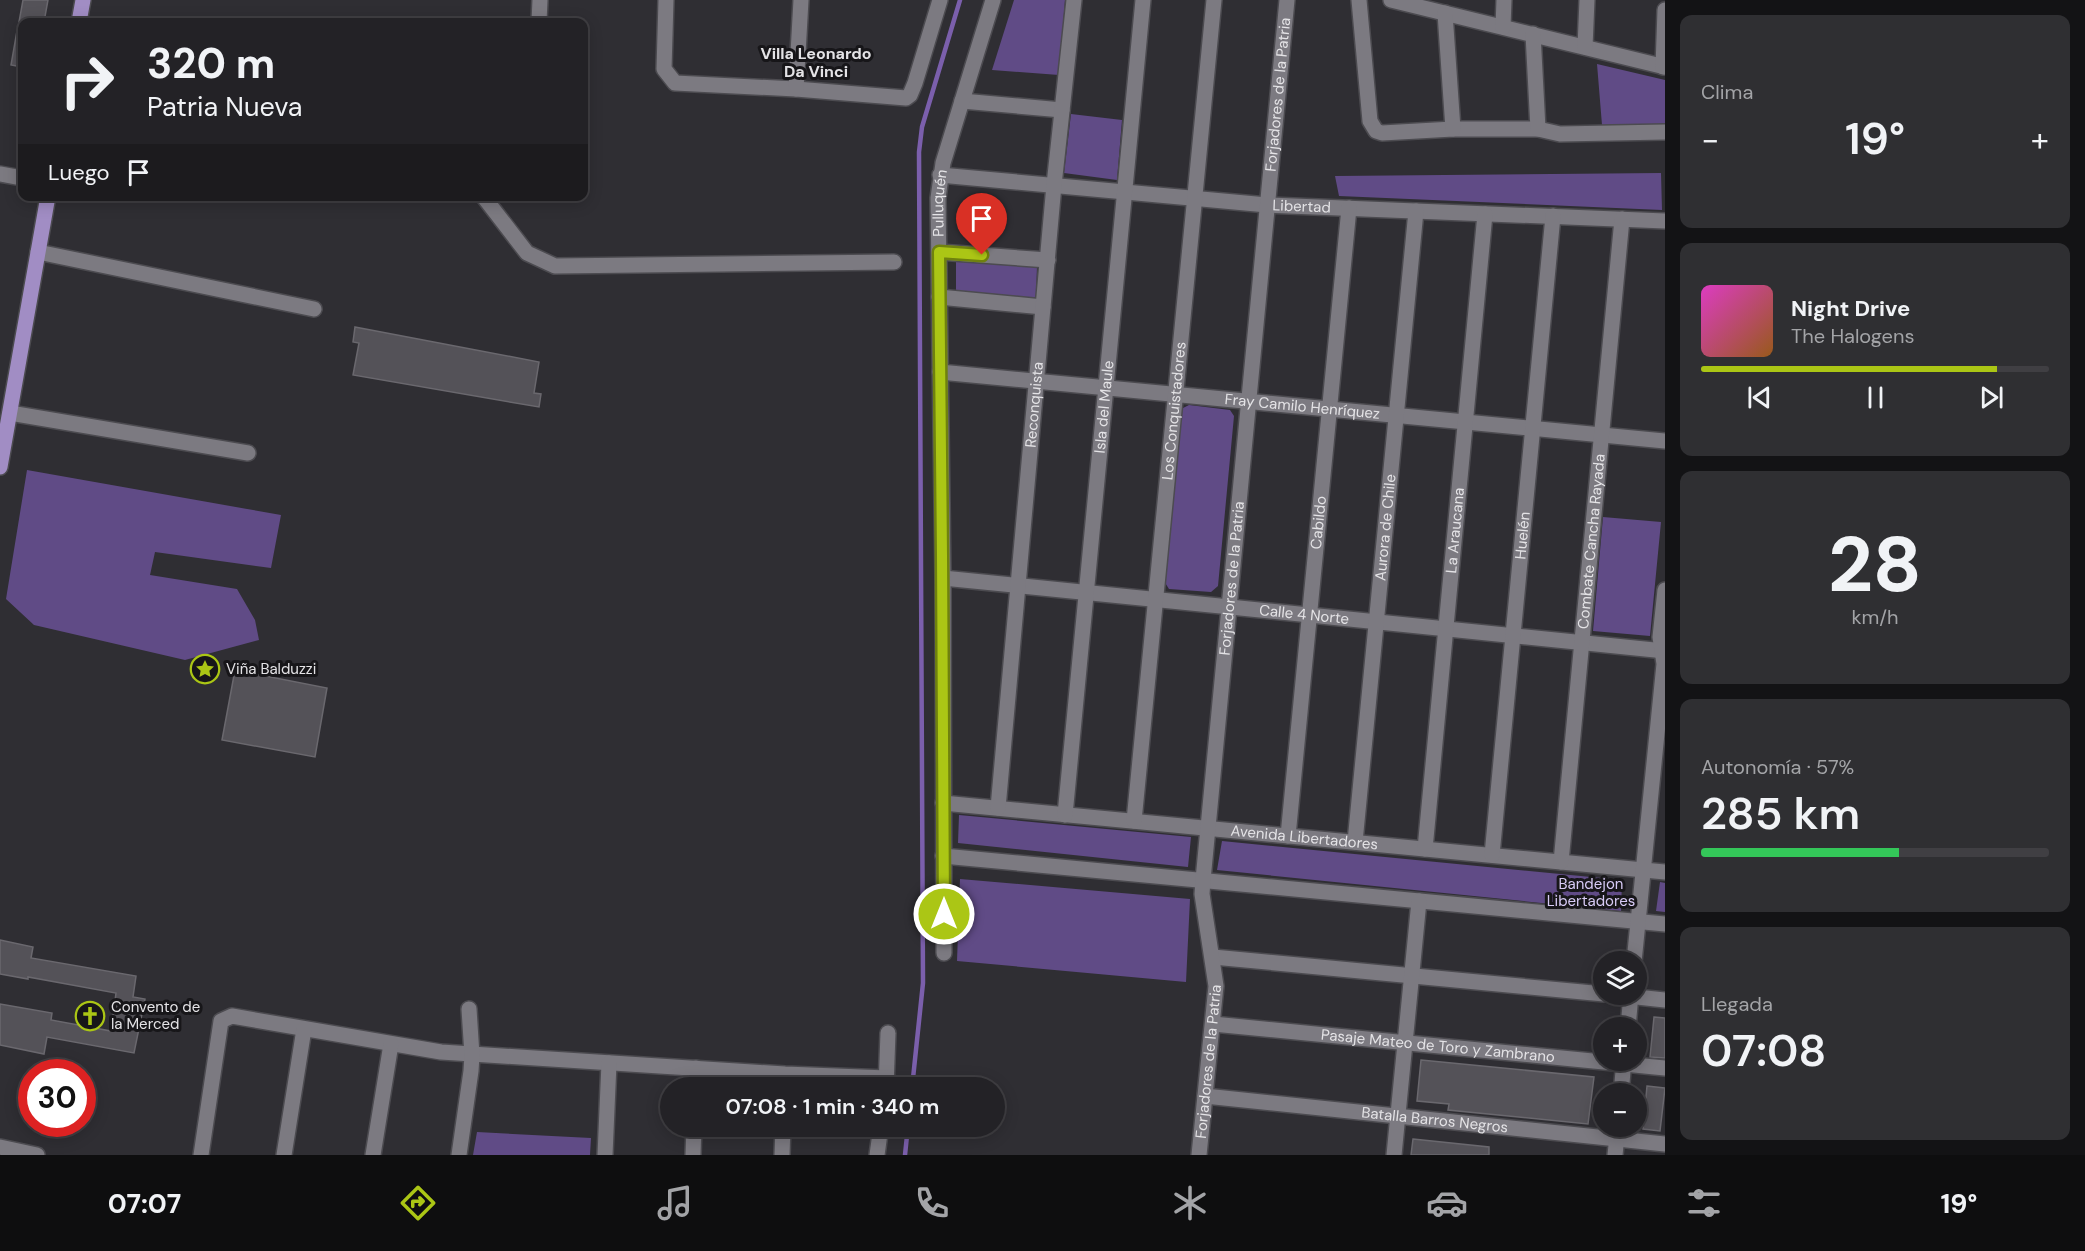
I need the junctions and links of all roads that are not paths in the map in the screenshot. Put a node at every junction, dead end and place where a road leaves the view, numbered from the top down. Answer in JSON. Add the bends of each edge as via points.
{"nodes":[{"id":1,"x":83,"y":0,"type":"edge"},
{"id":2,"x":540,"y":0,"type":"edge"},
{"id":3,"x":666,"y":0,"type":"edge"},
{"id":4,"x":801,"y":0,"type":"edge"},
{"id":5,"x":940,"y":0,"type":"edge"},
{"id":6,"x":993,"y":0,"type":"edge"},
{"id":7,"x":1074,"y":0,"type":"edge"},
{"id":8,"x":1143,"y":0,"type":"edge"},
{"id":9,"x":1214,"y":0,"type":"edge"},
{"id":10,"x":1287,"y":0,"type":"edge"},
{"id":11,"x":1359,"y":0,"type":"edge"},
{"id":12,"x":1391,"y":0,"type":"edge"},
{"id":13,"x":1504,"y":0,"type":"edge"},
{"id":14,"x":1587,"y":0,"type":"edge"},
{"id":15,"x":1424,"y":4,"type":"edge"},
{"id":16,"x":1665,"y":10,"type":"edge"},
{"id":17,"x":1445,"y":13,"type":"junction"},
{"id":18,"x":80,"y":18,"type":"edge"},
{"id":19,"x":539,"y":18,"type":"edge"},
{"id":20,"x":1503,"y":27,"type":"junction"},
{"id":21,"x":1533,"y":34,"type":"junction"},
{"id":22,"x":1585,"y":47,"type":"junction"},
{"id":23,"x":1664,"y":67,"type":"edge"},
{"id":24,"x":796,"y":89,"type":"junction"},
{"id":25,"x":962,"y":101,"type":"junction"},
{"id":26,"x":1062,"y":110,"type":"junction"},
{"id":27,"x":1453,"y":129,"type":"junction"},
{"id":28,"x":1538,"y":129,"type":"junction"},
{"id":29,"x":1665,"y":132,"type":"edge"},
{"id":30,"x":0,"y":174,"type":"edge"},
{"id":31,"x":940,"y":175,"type":"junction"},
{"id":32,"x":18,"y":177,"type":"edge"},
{"id":33,"x":1054,"y":185,"type":"junction"},
{"id":34,"x":1125,"y":192,"type":"junction"},
{"id":35,"x":1195,"y":198,"type":"junction"},
{"id":36,"x":47,"y":201,"type":"edge"},
{"id":37,"x":487,"y":201,"type":"edge"},
{"id":38,"x":1267,"y":205,"type":"junction"},
{"id":39,"x":1349,"y":208,"type":"junction"},
{"id":40,"x":1416,"y":211,"type":"junction"},
{"id":41,"x":1485,"y":214,"type":"junction"},
{"id":42,"x":1553,"y":216,"type":"junction"},
{"id":43,"x":1622,"y":219,"type":"junction"},
{"id":44,"x":1665,"y":221,"type":"edge"},
{"id":45,"x":38,"y":252,"type":"junction"},
{"id":46,"x":939,"y":252,"type":"junction"},
{"id":47,"x":1048,"y":260,"type":"junction"},
{"id":48,"x":894,"y":262,"type":"dead end"},
{"id":49,"x":939,"y":297,"type":"junction"},
{"id":50,"x":1043,"y":307,"type":"junction"},
{"id":51,"x":314,"y":309,"type":"dead end"},
{"id":52,"x":940,"y":372,"type":"junction"},
{"id":53,"x":1036,"y":381,"type":"junction"},
{"id":54,"x":1106,"y":387,"type":"junction"},
{"id":55,"x":1176,"y":394,"type":"junction"},
{"id":56,"x":1248,"y":401,"type":"junction"},
{"id":57,"x":1329,"y":409,"type":"junction"},
{"id":58,"x":9,"y":413,"type":"junction"},
{"id":59,"x":1396,"y":415,"type":"junction"},
{"id":60,"x":1465,"y":422,"type":"junction"},
{"id":61,"x":1533,"y":428,"type":"junction"},
{"id":62,"x":1602,"y":435,"type":"junction"},
{"id":63,"x":1665,"y":441,"type":"edge"},
{"id":64,"x":248,"y":453,"type":"dead end"},
{"id":65,"x":0,"y":466,"type":"edge"},
{"id":66,"x":943,"y":578,"type":"junction"},
{"id":67,"x":1018,"y":586,"type":"junction"},
{"id":68,"x":1665,"y":590,"type":"edge"},
{"id":69,"x":1086,"y":592,"type":"junction"},
{"id":70,"x":1156,"y":599,"type":"junction"},
{"id":71,"x":1229,"y":607,"type":"junction"},
{"id":72,"x":1309,"y":615,"type":"junction"},
{"id":73,"x":1376,"y":622,"type":"junction"},
{"id":74,"x":1446,"y":628,"type":"junction"},
{"id":75,"x":1513,"y":635,"type":"junction"},
{"id":76,"x":1582,"y":642,"type":"junction"},
{"id":77,"x":1664,"y":650,"type":"edge"},
{"id":78,"x":943,"y":803,"type":"junction"},
{"id":79,"x":998,"y":808,"type":"junction"},
{"id":80,"x":1065,"y":815,"type":"junction"},
{"id":81,"x":1134,"y":821,"type":"junction"},
{"id":82,"x":1208,"y":828,"type":"junction"},
{"id":83,"x":1288,"y":836,"type":"junction"},
{"id":84,"x":1356,"y":842,"type":"junction"},
{"id":85,"x":1425,"y":849,"type":"junction"},
{"id":86,"x":943,"y":855,"type":"junction"},
{"id":87,"x":1492,"y":855,"type":"junction"},
{"id":88,"x":1561,"y":862,"type":"junction"},
{"id":89,"x":1643,"y":870,"type":"junction"},
{"id":90,"x":1665,"y":872,"type":"edge"},
{"id":91,"x":1203,"y":880,"type":"junction"},
{"id":92,"x":1419,"y":901,"type":"junction"},
{"id":93,"x":1638,"y":922,"type":"junction"},
{"id":94,"x":1665,"y":924,"type":"edge"},
{"id":95,"x":1635,"y":951,"type":"edge"},
{"id":96,"x":944,"y":953,"type":"dead end"},
{"id":97,"x":1213,"y":957,"type":"junction"},
{"id":98,"x":1412,"y":976,"type":"junction"},
{"id":99,"x":1593,"y":993,"type":"edge"},
{"id":100,"x":1647,"y":998,"type":"edge"},
{"id":101,"x":1665,"y":1000,"type":"edge"},
{"id":102,"x":469,"y":1009,"type":"dead end"},
{"id":103,"x":1213,"y":1024,"type":"junction"},
{"id":104,"x":304,"y":1029,"type":"junction"},
{"id":105,"x":888,"y":1033,"type":"dead end"},
{"id":106,"x":1405,"y":1043,"type":"junction"},
{"id":107,"x":392,"y":1044,"type":"junction"},
{"id":108,"x":472,"y":1055,"type":"junction"},
{"id":109,"x":1593,"y":1059,"type":"edge"},
{"id":110,"x":609,"y":1063,"type":"junction"},
{"id":111,"x":1647,"y":1065,"type":"edge"},
{"id":112,"x":696,"y":1068,"type":"junction"},
{"id":113,"x":1665,"y":1068,"type":"edge"},
{"id":114,"x":696,"y":1077,"type":"edge"},
{"id":115,"x":758,"y":1077,"type":"edge"},
{"id":116,"x":886,"y":1077,"type":"edge"},
{"id":117,"x":1205,"y":1096,"type":"junction"},
{"id":118,"x":1398,"y":1115,"type":"junction"},
{"id":119,"x":694,"y":1137,"type":"edge"},
{"id":120,"x":783,"y":1137,"type":"edge"},
{"id":121,"x":879,"y":1137,"type":"edge"},
{"id":122,"x":1616,"y":1140,"type":"edge"},
{"id":123,"x":1665,"y":1144,"type":"edge"},
{"id":124,"x":0,"y":1147,"type":"edge"},
{"id":125,"x":37,"y":1155,"type":"edge"},
{"id":126,"x":201,"y":1155,"type":"edge"},
{"id":127,"x":284,"y":1155,"type":"edge"},
{"id":128,"x":373,"y":1155,"type":"edge"},
{"id":129,"x":459,"y":1155,"type":"edge"},
{"id":130,"x":605,"y":1155,"type":"edge"},
{"id":131,"x":693,"y":1155,"type":"edge"},
{"id":132,"x":782,"y":1155,"type":"edge"},
{"id":133,"x":877,"y":1155,"type":"edge"},
{"id":134,"x":1199,"y":1155,"type":"edge"},
{"id":135,"x":1394,"y":1155,"type":"edge"}],
"edges":[{"from":1,"to":18,"type":"main road"},
{"from":2,"to":19,"type":"street"},
{"from":3,"to":24,"type":"street","via":[[664,69],[675,83]]},
{"from":4,"to":24,"type":"street"},
{"from":5,"to":24,"type":"street","via":[[915,83],[906,98]]},
{"from":6,"to":25,"type":"street","name":"Pulluquén"},
{"from":7,"to":26,"type":"street","name":"Reconquista"},
{"from":8,"to":34,"type":"street","name":"Isla del Maule"},
{"from":9,"to":35,"type":"street","name":"Los Conquistadores"},
{"from":10,"to":38,"type":"street","name":"Forjadores de la Patria"},
{"from":11,"to":27,"type":"street","via":[[1370,121],[1374,129],[1382,133]]},
{"from":12,"to":15,"type":"street"},
{"from":13,"to":20,"type":"street"},
{"from":14,"to":22,"type":"street"},
{"from":15,"to":17,"type":"street"},
{"from":16,"to":23,"type":"street"},
{"from":17,"to":20,"type":"street"},
{"from":17,"to":27,"type":"street"},
{"from":20,"to":21,"type":"street"},
{"from":21,"to":22,"type":"street"},
{"from":21,"to":28,"type":"street"},
{"from":22,"to":23,"type":"street"},
{"from":25,"to":26,"type":"street"},
{"from":25,"to":31,"type":"street","name":"Pulluquén"},
{"from":26,"to":33,"type":"street","name":"Reconquista"},
{"from":27,"to":28,"type":"street"},
{"from":28,"to":29,"type":"street","via":[[1560,134]]},
{"from":30,"to":32,"type":"street"},
{"from":31,"to":33,"type":"street","name":"Libertad"},
{"from":31,"to":46,"type":"street","name":"Pulluquén"},
{"from":33,"to":34,"type":"street","name":"Libertad"},
{"from":33,"to":47,"type":"street","name":"Reconquista"},
{"from":34,"to":35,"type":"street","name":"Libertad"},
{"from":34,"to":54,"type":"street","name":"Isla del Maule"},
{"from":35,"to":38,"type":"street","name":"Libertad"},
{"from":35,"to":55,"type":"street","name":"Los Conquistadores"},
{"from":36,"to":45,"type":"main road"},
{"from":37,"to":48,"type":"street","via":[[527,253],[555,266]]},
{"from":38,"to":39,"type":"street","name":"Libertad"},
{"from":38,"to":56,"type":"street","name":"Forjadores de la Patria"},
{"from":39,"to":40,"type":"street","name":"Libertad"},
{"from":39,"to":57,"type":"street","name":"Cabildo"},
{"from":40,"to":41,"type":"street","name":"Libertad"},
{"from":40,"to":59,"type":"street","name":"Aurora de Chile"},
{"from":41,"to":42,"type":"street","name":"Libertad"},
{"from":41,"to":60,"type":"street","name":"La Araucana"},
{"from":42,"to":43,"type":"street","name":"Libertad"},
{"from":42,"to":61,"type":"street","name":"Huelén"},
{"from":43,"to":44,"type":"street","name":"Libertad"},
{"from":43,"to":62,"type":"street","name":"Combate Cancha Rayada"},
{"from":45,"to":51,"type":"street"},
{"from":45,"to":58,"type":"main road"},
{"from":46,"to":47,"type":"street"},
{"from":46,"to":49,"type":"street","name":"Pulluquén"},
{"from":47,"to":50,"type":"street","name":"Reconquista"},
{"from":49,"to":50,"type":"street"},
{"from":49,"to":52,"type":"street","name":"Pulluquén"},
{"from":50,"to":53,"type":"street","name":"Reconquista"},
{"from":52,"to":53,"type":"street","name":"Fray Camilo Henríquez"},
{"from":52,"to":66,"type":"street","name":"Pulluquén"},
{"from":53,"to":54,"type":"street","name":"Fray Camilo Henríquez"},
{"from":53,"to":67,"type":"street","name":"Reconquista"},
{"from":54,"to":55,"type":"street","name":"Fray Camilo Henríquez"},
{"from":54,"to":69,"type":"street","name":"Isla del Maule"},
{"from":55,"to":56,"type":"street","name":"Fray Camilo Henríquez"},
{"from":55,"to":70,"type":"street","name":"Los Conquistadores"},
{"from":56,"to":57,"type":"street","name":"Fray Camilo Henríquez"},
{"from":56,"to":71,"type":"street","name":"Forjadores de la Patria"},
{"from":57,"to":59,"type":"street","name":"Fray Camilo Henríquez"},
{"from":57,"to":72,"type":"street","name":"Cabildo"},
{"from":58,"to":64,"type":"street"},
{"from":58,"to":65,"type":"main road"},
{"from":59,"to":60,"type":"street","name":"Fray Camilo Henríquez"},
{"from":59,"to":73,"type":"street","name":"Aurora de Chile"},
{"from":60,"to":61,"type":"street","name":"Fray Camilo Henríquez"},
{"from":60,"to":74,"type":"street","name":"La Araucana"},
{"from":61,"to":62,"type":"street","name":"Fray Camilo Henríquez"},
{"from":61,"to":75,"type":"street","name":"Huelén"},
{"from":62,"to":63,"type":"street","name":"Fray Camilo Henríquez"},
{"from":62,"to":76,"type":"street","name":"Combate Cancha Rayada"},
{"from":66,"to":67,"type":"street","name":"Calle 4 Norte"},
{"from":66,"to":78,"type":"street","name":"Pulluquén"},
{"from":67,"to":69,"type":"street","name":"Calle 4 Norte"},
{"from":67,"to":79,"type":"street","name":"Reconquista"},
{"from":68,"to":77,"type":"street","via":[[1660,637]]},
{"from":69,"to":70,"type":"street","name":"Calle 4 Norte"},
{"from":69,"to":80,"type":"street","name":"Isla del Maule"},
{"from":70,"to":71,"type":"street","name":"Calle 4 Norte"},
{"from":70,"to":81,"type":"street","name":"Los Conquistadores"},
{"from":71,"to":72,"type":"street","name":"Calle 4 Norte"},
{"from":71,"to":82,"type":"street","name":"Forjadores de la Patria"},
{"from":72,"to":73,"type":"street","name":"Calle 4 Norte"},
{"from":72,"to":83,"type":"street","name":"Cabildo"},
{"from":73,"to":74,"type":"street","name":"Calle 4 Norte"},
{"from":73,"to":84,"type":"street","name":"Aurora de Chile"},
{"from":74,"to":75,"type":"street","name":"Calle 4 Norte"},
{"from":74,"to":85,"type":"street","name":"La Araucana"},
{"from":75,"to":76,"type":"street","name":"Calle 4 Norte"},
{"from":75,"to":87,"type":"street","name":"Huelén"},
{"from":76,"to":77,"type":"street","name":"Calle 4 Norte"},
{"from":76,"to":88,"type":"street","name":"Combate Cancha Rayada"},
{"from":77,"to":89,"type":"street"},
{"from":78,"to":79,"type":"street","name":"Avenida Libertadores"},
{"from":78,"to":86,"type":"street","name":"Pulluquén"},
{"from":79,"to":80,"type":"street","name":"Avenida Libertadores"},
{"from":80,"to":81,"type":"street","name":"Avenida Libertadores"},
{"from":81,"to":82,"type":"street","name":"Avenida Libertadores"},
{"from":82,"to":83,"type":"street","name":"Avenida Libertadores"},
{"from":82,"to":91,"type":"street","name":"Forjadores de la Patria"},
{"from":83,"to":84,"type":"street","name":"Avenida Libertadores"},
{"from":84,"to":85,"type":"street","name":"Avenida Libertadores"},
{"from":85,"to":87,"type":"street","name":"Avenida Libertadores"},
{"from":86,"to":91,"type":"street"},
{"from":86,"to":96,"type":"street","name":"Pulluquén"},
{"from":87,"to":88,"type":"street","name":"Avenida Libertadores"},
{"from":88,"to":89,"type":"street","name":"Avenida Libertadores"},
{"from":89,"to":90,"type":"street","name":"Avenida Libertadores"},
{"from":89,"to":93,"type":"street"},
{"from":91,"to":92,"type":"street"},
{"from":91,"to":97,"type":"street","name":"Forjadores de la Patria"},
{"from":92,"to":93,"type":"street"},
{"from":92,"to":98,"type":"street"},
{"from":93,"to":94,"type":"street"},
{"from":93,"to":95,"type":"street"},
{"from":97,"to":98,"type":"street"},
{"from":97,"to":103,"type":"street","name":"Forjadores de la Patria"},
{"from":98,"to":99,"type":"street"},
{"from":98,"to":106,"type":"street"},
{"from":100,"to":101,"type":"street"},
{"from":102,"to":108,"type":"street"},
{"from":103,"to":106,"type":"street","name":"Pasaje Mateo de Toro y Zambrano"},
{"from":103,"to":117,"type":"street","name":"Forjadores de la Patria"},
{"from":104,"to":107,"type":"street"},
{"from":104,"to":126,"type":"street","via":[[232,1016],[221,1021]]},
{"from":104,"to":127,"type":"street"},
{"from":105,"to":116,"type":"street"},
{"from":106,"to":109,"type":"street","name":"Pasaje Mateo de Toro y Zambrano"},
{"from":106,"to":118,"type":"street"},
{"from":107,"to":108,"type":"street"},
{"from":107,"to":128,"type":"street"},
{"from":108,"to":110,"type":"street"},
{"from":108,"to":129,"type":"street"},
{"from":110,"to":112,"type":"street"},
{"from":110,"to":130,"type":"street"},
{"from":111,"to":113,"type":"street","name":"Pasaje Mateo de Toro y Zambrano"},
{"from":112,"to":114,"type":"street"},
{"from":112,"to":115,"type":"street"},
{"from":117,"to":118,"type":"street","name":"Batalla Barros Negros"},
{"from":117,"to":134,"type":"street","name":"Forjadores de la Patria"},
{"from":118,"to":122,"type":"street","name":"Batalla Barros Negros"},
{"from":118,"to":135,"type":"street"},
{"from":119,"to":131,"type":"street"},
{"from":120,"to":132,"type":"street"},
{"from":121,"to":133,"type":"street"},
{"from":122,"to":123,"type":"street","name":"Batalla Barros Negros"},
{"from":124,"to":125,"type":"street"}]}
